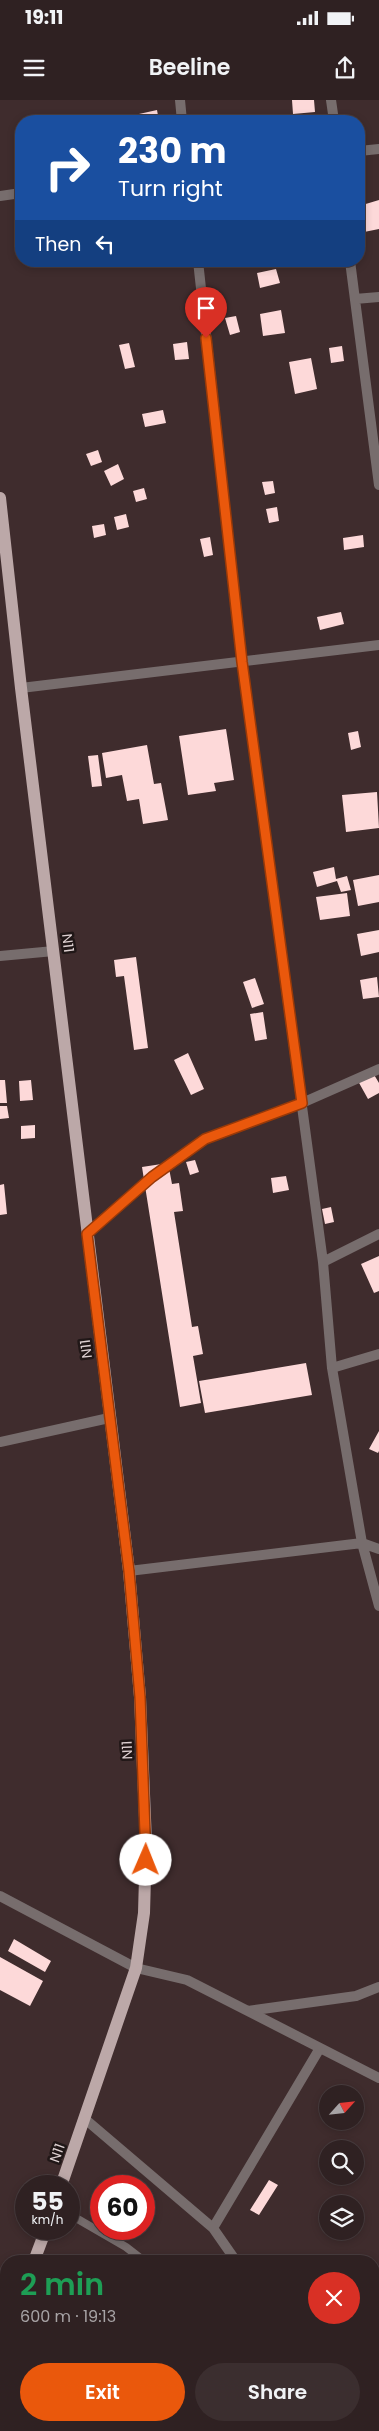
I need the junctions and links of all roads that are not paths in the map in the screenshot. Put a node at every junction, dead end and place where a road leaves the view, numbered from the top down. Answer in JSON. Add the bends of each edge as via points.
{"nodes":[{"id":1,"x":180,"y":100,"type":"edge"},
{"id":2,"x":331,"y":100,"type":"edge"},
{"id":3,"x":181,"y":115,"type":"edge"},
{"id":4,"x":333,"y":115,"type":"edge"},
{"id":5,"x":379,"y":149,"type":"edge"},
{"id":6,"x":365,"y":150,"type":"edge"},
{"id":7,"x":15,"y":194,"type":"edge"},
{"id":8,"x":0,"y":196,"type":"edge"},
{"id":9,"x":199,"y":267,"type":"edge"},
{"id":10,"x":351,"y":267,"type":"edge"},
{"id":11,"x":379,"y":297,"type":"edge"},
{"id":12,"x":355,"y":299,"type":"junction"},
{"id":13,"x":378,"y":462,"type":"edge"},
{"id":14,"x":379,"y":484,"type":"edge"},
{"id":15,"x":0,"y":498,"type":"edge"},
{"id":16,"x":379,"y":645,"type":"edge"},
{"id":17,"x":242,"y":662,"type":"junction"},
{"id":18,"x":21,"y":688,"type":"junction"},
{"id":19,"x":54,"y":951,"type":"junction"},
{"id":20,"x":0,"y":956,"type":"edge"},
{"id":21,"x":379,"y":1069,"type":"edge"},
{"id":22,"x":302,"y":1103,"type":"junction"},
{"id":23,"x":87,"y":1234,"type":"junction"},
{"id":24,"x":379,"y":1234,"type":"edge"},
{"id":25,"x":323,"y":1262,"type":"junction"},
{"id":26,"x":379,"y":1354,"type":"edge"},
{"id":27,"x":332,"y":1368,"type":"junction"},
{"id":28,"x":109,"y":1418,"type":"junction"},
{"id":29,"x":0,"y":1442,"type":"edge"},
{"id":30,"x":362,"y":1543,"type":"junction"},
{"id":31,"x":379,"y":1549,"type":"edge"},
{"id":32,"x":129,"y":1571,"type":"junction"},
{"id":33,"x":379,"y":1606,"type":"edge"},
{"id":34,"x":0,"y":1896,"type":"edge"},
{"id":35,"x":136,"y":1968,"type":"junction"},
{"id":36,"x":379,"y":1987,"type":"edge"},
{"id":37,"x":248,"y":2011,"type":"junction"},
{"id":38,"x":320,"y":2048,"type":"junction"},
{"id":39,"x":379,"y":2078,"type":"edge"},
{"id":40,"x":85,"y":2120,"type":"junction"},
{"id":41,"x":65,"y":2175,"type":"edge"},
{"id":42,"x":80,"y":2220,"type":"edge"},
{"id":43,"x":213,"y":2228,"type":"junction"},
{"id":44,"x":42,"y":2240,"type":"edge"},
{"id":45,"x":36,"y":2255,"type":"edge"},
{"id":46,"x":136,"y":2255,"type":"edge"},
{"id":47,"x":232,"y":2255,"type":"edge"}],
"edges":[{"from":1,"to":3,"type":"street"},
{"from":2,"to":4,"type":"street"},
{"from":5,"to":6,"type":"street"},
{"from":7,"to":8,"type":"street"},
{"from":9,"to":17,"type":"street"},
{"from":10,"to":12,"type":"street"},
{"from":11,"to":12,"type":"street"},
{"from":12,"to":13,"type":"street"},
{"from":13,"to":14,"type":"street"},
{"from":15,"to":18,"type":"main road","name":"N11"},
{"from":16,"to":17,"type":"street"},
{"from":17,"to":18,"type":"street"},
{"from":17,"to":22,"type":"street"},
{"from":18,"to":19,"type":"main road","name":"N11"},
{"from":19,"to":20,"type":"street"},
{"from":19,"to":23,"type":"main road","name":"N11"},
{"from":21,"to":22,"type":"street"},
{"from":22,"to":23,"type":"street","via":[[205,1139],[152,1177]]},
{"from":22,"to":25,"type":"street"},
{"from":23,"to":28,"type":"main road","name":"N11"},
{"from":24,"to":25,"type":"street"},
{"from":25,"to":27,"type":"street"},
{"from":26,"to":27,"type":"street"},
{"from":27,"to":30,"type":"street"},
{"from":28,"to":29,"type":"street"},
{"from":28,"to":32,"type":"main road","name":"N11"},
{"from":30,"to":31,"type":"street"},
{"from":30,"to":32,"type":"street"},
{"from":30,"to":33,"type":"street"},
{"from":32,"to":35,"type":"main road","name":"N11","via":[[140,1697],[146,1842],[144,1913]]},
{"from":34,"to":35,"type":"street"},
{"from":35,"to":37,"type":"street","via":[[187,1980]]},
{"from":35,"to":40,"type":"main road","name":"N11"},
{"from":36,"to":37,"type":"street","via":[[356,1996]]},
{"from":37,"to":38,"type":"street"},
{"from":38,"to":39,"type":"street"},
{"from":38,"to":43,"type":"street"},
{"from":40,"to":41,"type":"main road","name":"N11"},
{"from":40,"to":43,"type":"street"},
{"from":42,"to":46,"type":"lane"},
{"from":43,"to":47,"type":"street"},
{"from":44,"to":45,"type":"main road"}]}
